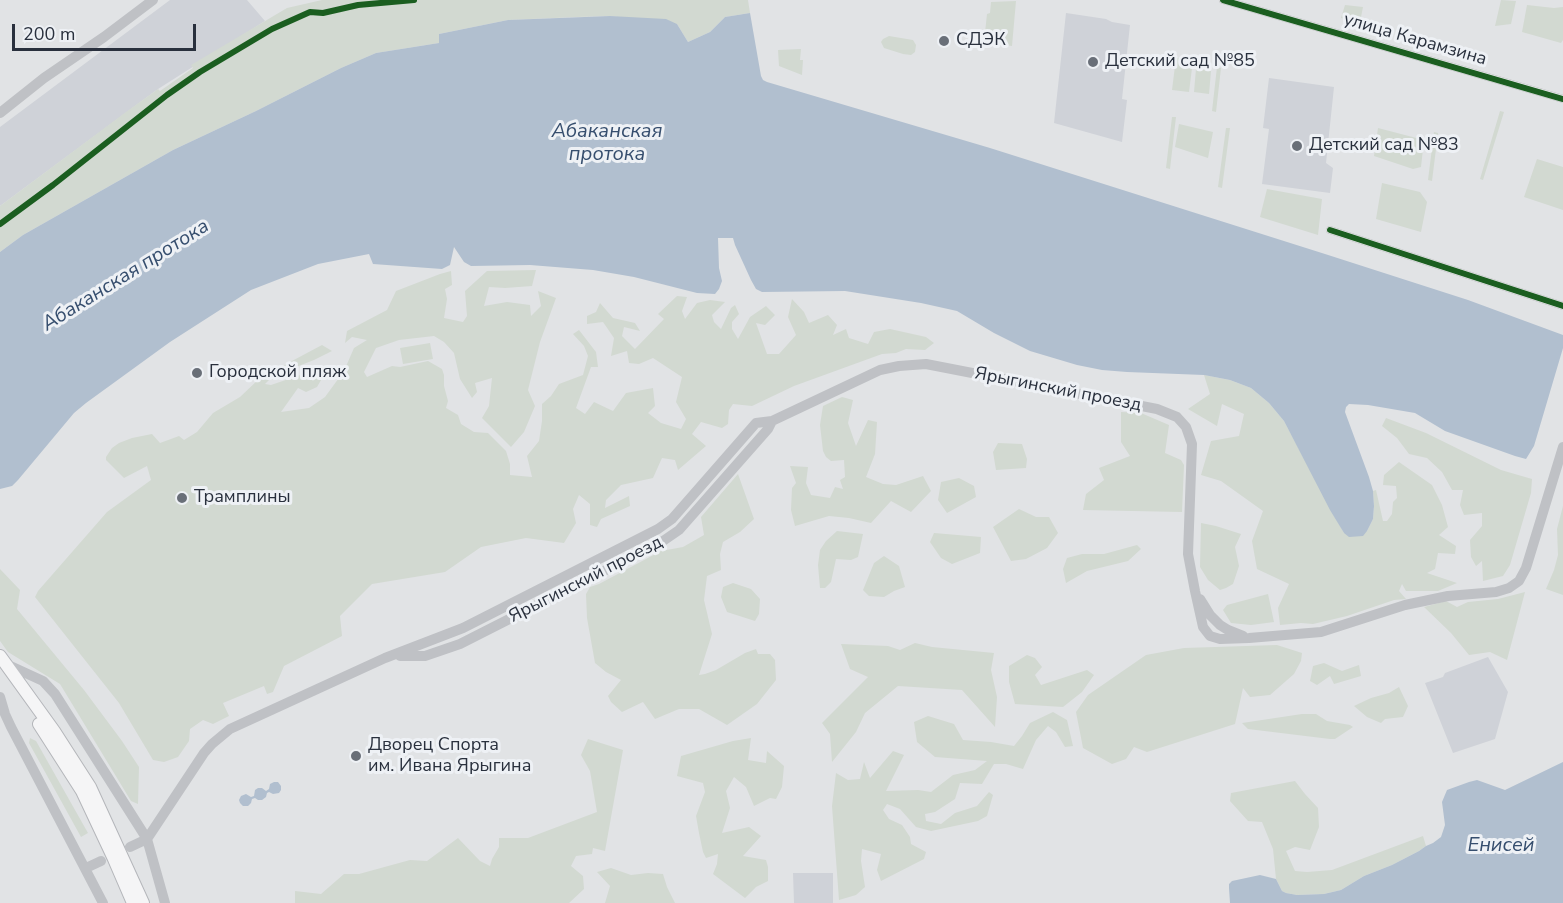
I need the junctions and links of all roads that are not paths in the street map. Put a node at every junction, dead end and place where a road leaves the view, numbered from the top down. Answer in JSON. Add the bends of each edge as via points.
{"nodes":[{"id":1,"x":153,"y":0,"type":"edge"},
{"id":2,"x":1223,"y":0,"type":"edge"},
{"id":3,"x":1563,"y":99,"type":"edge"},
{"id":4,"x":0,"y":113,"type":"edge"},
{"id":5,"x":1330,"y":230,"type":"dead end"},
{"id":6,"x":1563,"y":306,"type":"edge"},
{"id":7,"x":772,"y":421,"type":"junction"},
{"id":8,"x":1563,"y":447,"type":"edge"},
{"id":9,"x":454,"y":632,"type":"junction"},
{"id":10,"x":460,"y":644,"type":"junction"},
{"id":11,"x":390,"y":656,"type":"junction"},
{"id":12,"x":2,"y":663,"type":"edge"},
{"id":13,"x":0,"y":697,"type":"edge"},
{"id":14,"x":147,"y":839,"type":"junction"},
{"id":15,"x":130,"y":848,"type":"dead end"},
{"id":16,"x":101,"y":861,"type":"dead end"},
{"id":17,"x":86,"y":868,"type":"junction"},
{"id":18,"x":103,"y":903,"type":"edge"},
{"id":19,"x":133,"y":903,"type":"edge"},
{"id":20,"x":143,"y":903,"type":"edge"},
{"id":21,"x":165,"y":903,"type":"edge"}],
"edges":[{"from":1,"to":4,"type":"main road"},
{"from":2,"to":3,"type":"street","name":"улица Карамзина"},
{"from":5,"to":6,"type":"street"},
{"from":7,"to":8,"type":"main road","name":"Ярыгинский проезд","via":[[879,370],[926,364],[1157,409],[1177,417],[1186,427],[1192,444],[1188,554],[1195,591],[1220,625],[1249,638],[1321,632],[1405,605],[1509,588],[1519,581],[1526,568]]},
{"from":7,"to":9,"type":"main road","name":"Ярыгинский проезд","via":[[756,423],[672,519],[658,529]]},
{"from":7,"to":10,"type":"main road","name":"Ярыгинский проезд","via":[[679,530]]},
{"from":9,"to":10,"type":"main road"},
{"from":9,"to":11,"type":"main road","name":"Ярыгинский проезд"},
{"from":10,"to":11,"type":"main road","name":"Ярыгинский проезд","via":[[425,656]]},
{"from":11,"to":14,"type":"main road","name":"Ярыгинский проезд","via":[[230,729],[204,753]]},
{"from":12,"to":14,"type":"main road","via":[[43,681],[51,689]]},
{"from":12,"to":19,"type":"highway","via":[[82,791]]},
{"from":12,"to":20,"type":"highway","via":[[90,787]]},
{"from":13,"to":17,"type":"main road","via":[[11,727]]},
{"from":14,"to":15,"type":"main road"},
{"from":14,"to":21,"type":"main road"},
{"from":16,"to":17,"type":"main road"},
{"from":17,"to":18,"type":"main road"}]}
